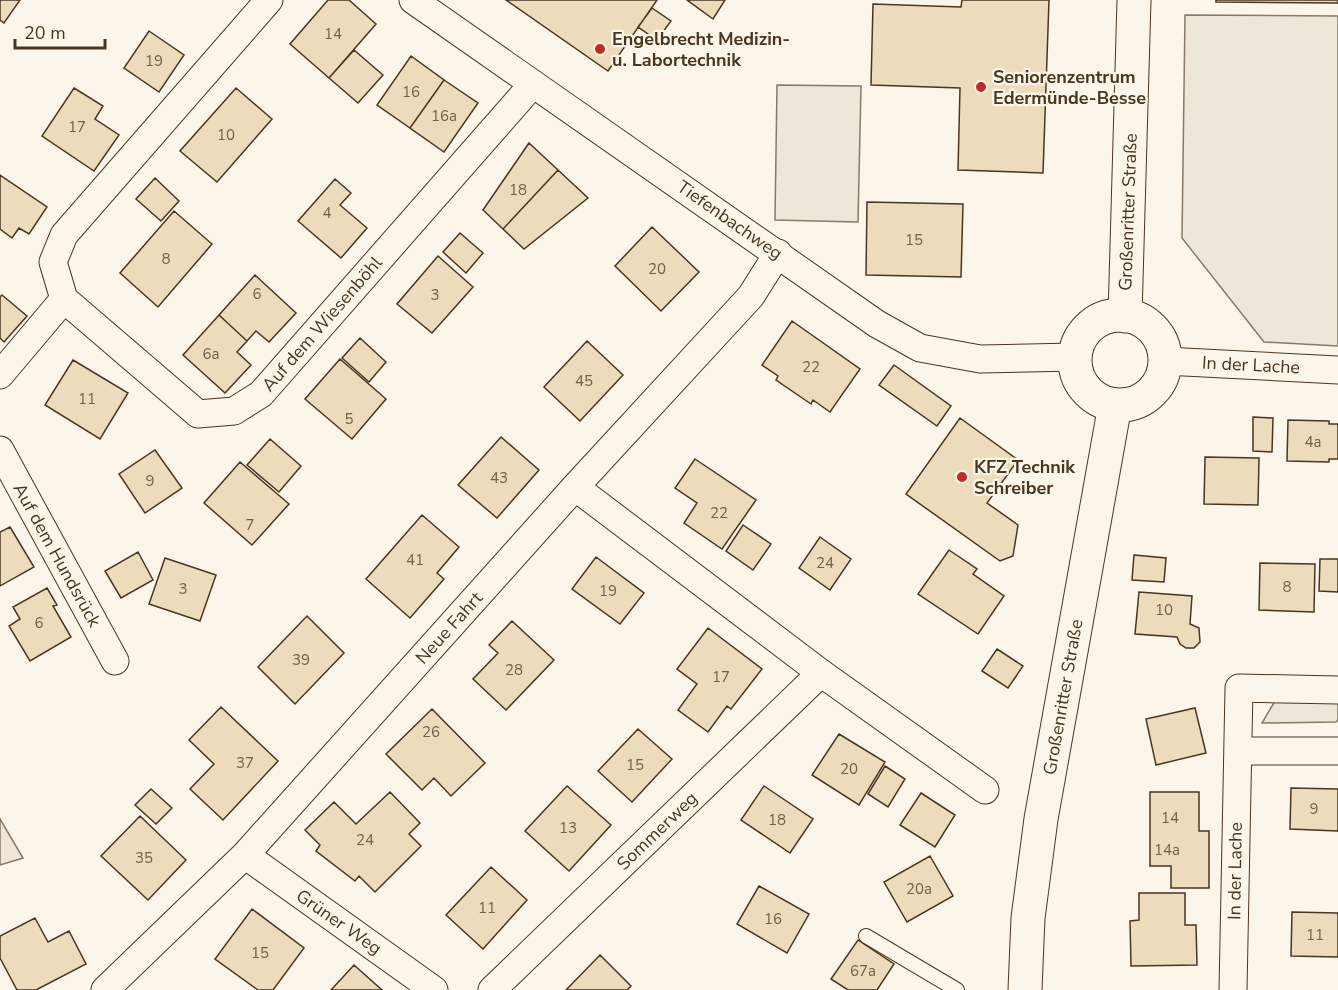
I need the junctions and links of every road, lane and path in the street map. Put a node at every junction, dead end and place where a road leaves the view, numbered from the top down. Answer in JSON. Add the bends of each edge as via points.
{"nodes":[{"id":1,"x":269,"y":0,"type":"edge"},
{"id":2,"x":413,"y":0,"type":"edge"},
{"id":3,"x":1134,"y":0,"type":"edge"},
{"id":4,"x":533,"y":84,"type":"junction"},
{"id":5,"x":778,"y":254,"type":"junction"},
{"id":6,"x":64,"y":299,"type":"junction"},
{"id":7,"x":1125,"y":316,"type":"junction"},
{"id":8,"x":1075,"y":357,"type":"junction"},
{"id":9,"x":1165,"y":361,"type":"junction"},
{"id":10,"x":1338,"y":370,"type":"edge"},
{"id":11,"x":0,"y":375,"type":"edge"},
{"id":12,"x":1115,"y":405,"type":"junction"},
{"id":13,"x":0,"y":450,"type":"edge"},
{"id":14,"x":575,"y":487,"type":"junction"},
{"id":15,"x":115,"y":661,"type":"dead end"},
{"id":16,"x":821,"y":673,"type":"junction"},
{"id":17,"x":1338,"y":690,"type":"edge"},
{"id":18,"x":1238,"y":751,"type":"junction"},
{"id":19,"x":1338,"y":751,"type":"edge"},
{"id":20,"x":985,"y":790,"type":"dead end"},
{"id":21,"x":245,"y":855,"type":"junction"},
{"id":22,"x":866,"y":936,"type":"dead end"},
{"id":23,"x":105,"y":990,"type":"edge"},
{"id":24,"x":434,"y":990,"type":"edge"},
{"id":25,"x":492,"y":990,"type":"edge"},
{"id":26,"x":957,"y":990,"type":"edge"},
{"id":27,"x":1025,"y":990,"type":"edge"},
{"id":28,"x":1233,"y":990,"type":"edge"}],
"edges":[{"from":1,"to":6,"type":"street","via":[[64,235],[53,262]]},
{"from":2,"to":4,"type":"street","name":"Tiefenbachweg"},
{"from":3,"to":7,"type":"main road","name":"Großenritter Straße"},
{"from":4,"to":5,"type":"street","name":"Tiefenbachweg"},
{"from":4,"to":6,"type":"street","name":"Auf dem Wiesenböhl","via":[[261,394],[234,411],[198,414]]},
{"from":5,"to":8,"type":"street","name":"Tiefenbachweg","via":[[877,324],[920,348],[980,359]]},
{"from":5,"to":14,"type":"street","name":"Neue Fahrt","via":[[751,296]]},
{"from":6,"to":11,"type":"street"},
{"from":7,"to":8,"type":"main road","via":[[1095,322],[1082,335]]},
{"from":7,"to":9,"type":"main road","via":[[1136,318],[1154,331]]},
{"from":8,"to":12,"type":"main road","via":[[1076,372],[1088,393]]},
{"from":9,"to":10,"type":"street","name":"In der Lache"},
{"from":9,"to":12,"type":"main road","via":[[1161,378],[1149,394],[1135,402]]},
{"from":12,"to":27,"type":"main road","name":"Großenritter Straße","via":[[1041,819],[1028,918]]},
{"from":13,"to":15,"type":"street","name":"Auf dem Hundsrück"},
{"from":14,"to":16,"type":"street"},
{"from":14,"to":21,"type":"street","name":"Neue Fahrt"},
{"from":16,"to":20,"type":"street"},
{"from":16,"to":25,"type":"street","name":"Sommerweg"},
{"from":17,"to":18,"type":"street","name":"In der Lache","via":[[1239,688]]},
{"from":18,"to":19,"type":"street"},
{"from":18,"to":28,"type":"street","name":"In der Lache"},
{"from":21,"to":23,"type":"street","name":"Neue Fahrt"},
{"from":21,"to":24,"type":"street","name":"Grüner Weg"},
{"from":22,"to":26,"type":"lane"}]}
